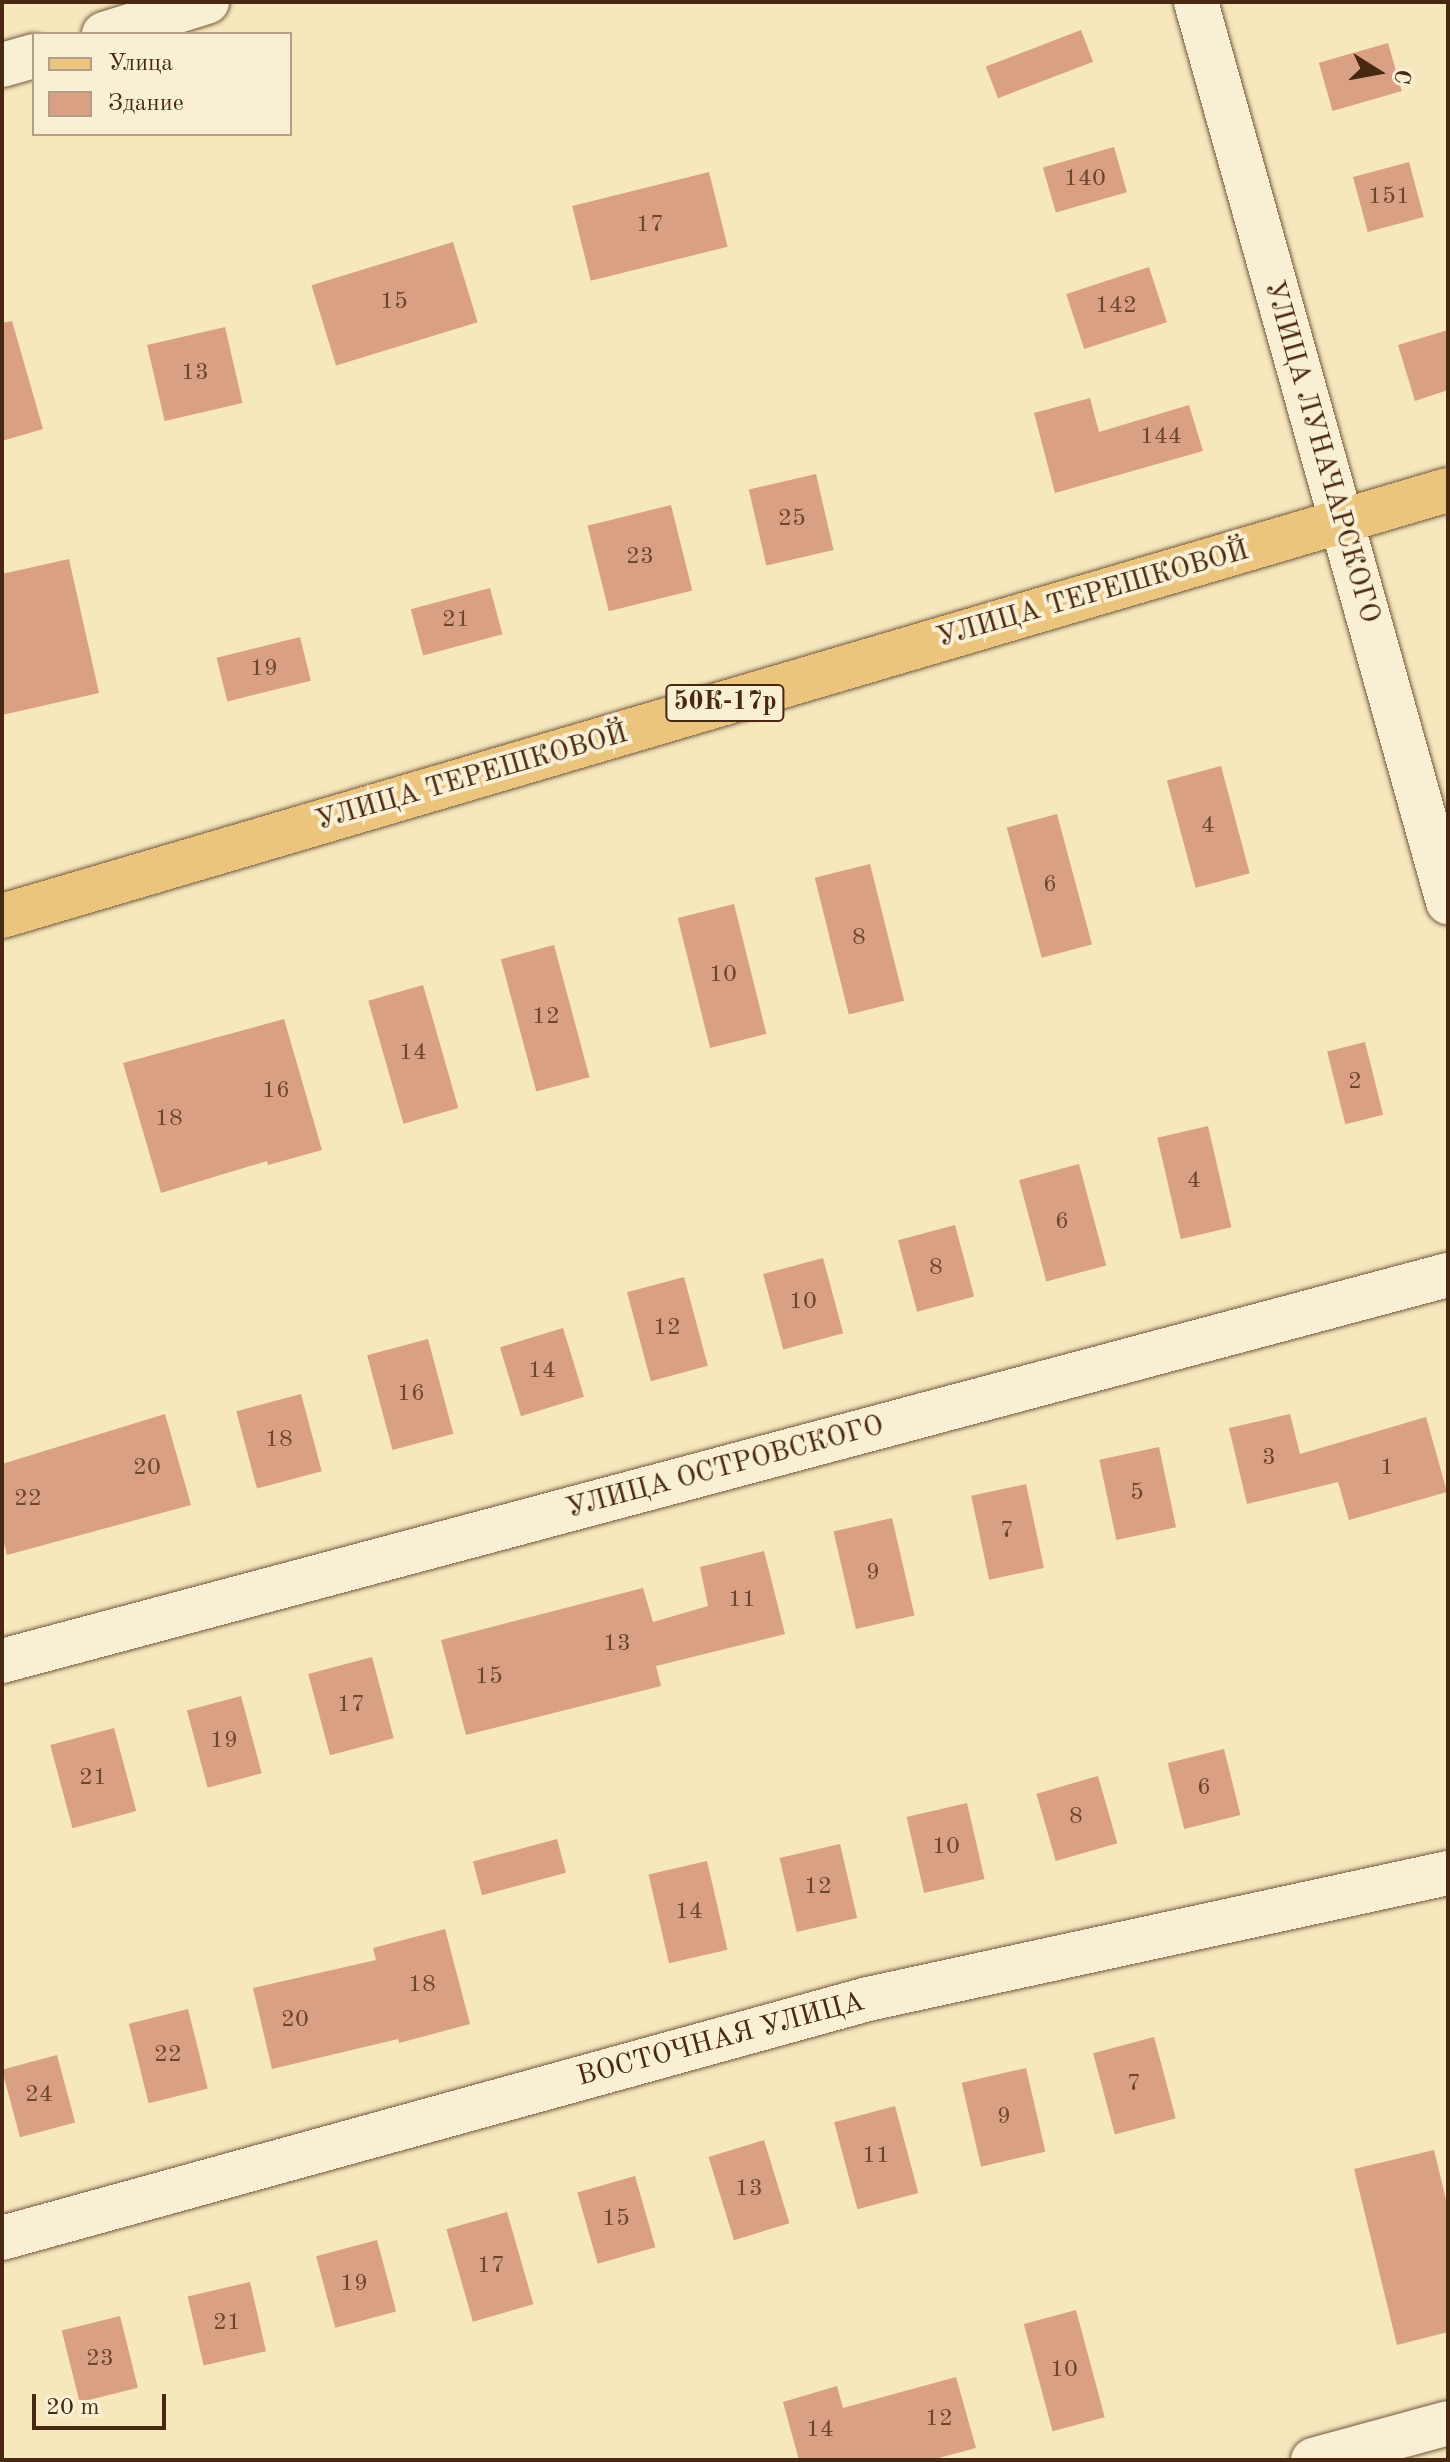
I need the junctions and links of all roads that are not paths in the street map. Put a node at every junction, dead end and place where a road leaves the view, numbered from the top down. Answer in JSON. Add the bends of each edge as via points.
{"nodes":[{"id":1,"x":207,"y":2,"type":"edge"},
{"id":2,"x":1196,"y":2,"type":"edge"},
{"id":3,"x":110,"y":32,"type":"edge"},
{"id":4,"x":32,"y":57,"type":"edge"},
{"id":5,"x":2,"y":65,"type":"edge"},
{"id":6,"x":1448,"y":490,"type":"edge"},
{"id":7,"x":1341,"y":522,"type":"junction"},
{"id":8,"x":1448,"y":902,"type":"edge"},
{"id":9,"x":2,"y":916,"type":"edge"},
{"id":10,"x":1448,"y":1275,"type":"edge"},
{"id":11,"x":2,"y":1661,"type":"edge"},
{"id":12,"x":1448,"y":1873,"type":"edge"},
{"id":13,"x":2,"y":2238,"type":"edge"},
{"id":14,"x":1448,"y":2423,"type":"edge"},
{"id":15,"x":1313,"y":2460,"type":"edge"}],
"edges":[{"from":1,"to":3,"type":"street"},
{"from":2,"to":7,"type":"street","name":"УЛИЦА ЛУНАЧАРСКОГО"},
{"from":4,"to":5,"type":"street"},
{"from":6,"to":7,"type":"main road","name":"УЛИЦА ТЕРЕШКОВОЙ","number":"50К-17р"},
{"from":7,"to":8,"type":"street","name":"УЛИЦА ЛУНАЧАРСКОГО"},
{"from":7,"to":9,"type":"main road","name":"УЛИЦА ТЕРЕШКОВОЙ","number":"50К-17р"},
{"from":10,"to":11,"type":"street","name":"УЛИЦА ОСТРОВСКОГО"},
{"from":12,"to":13,"type":"street","name":"ВОСТОЧНАЯ УЛИЦА","via":[[868,1999]]},
{"from":14,"to":15,"type":"street"}]}
